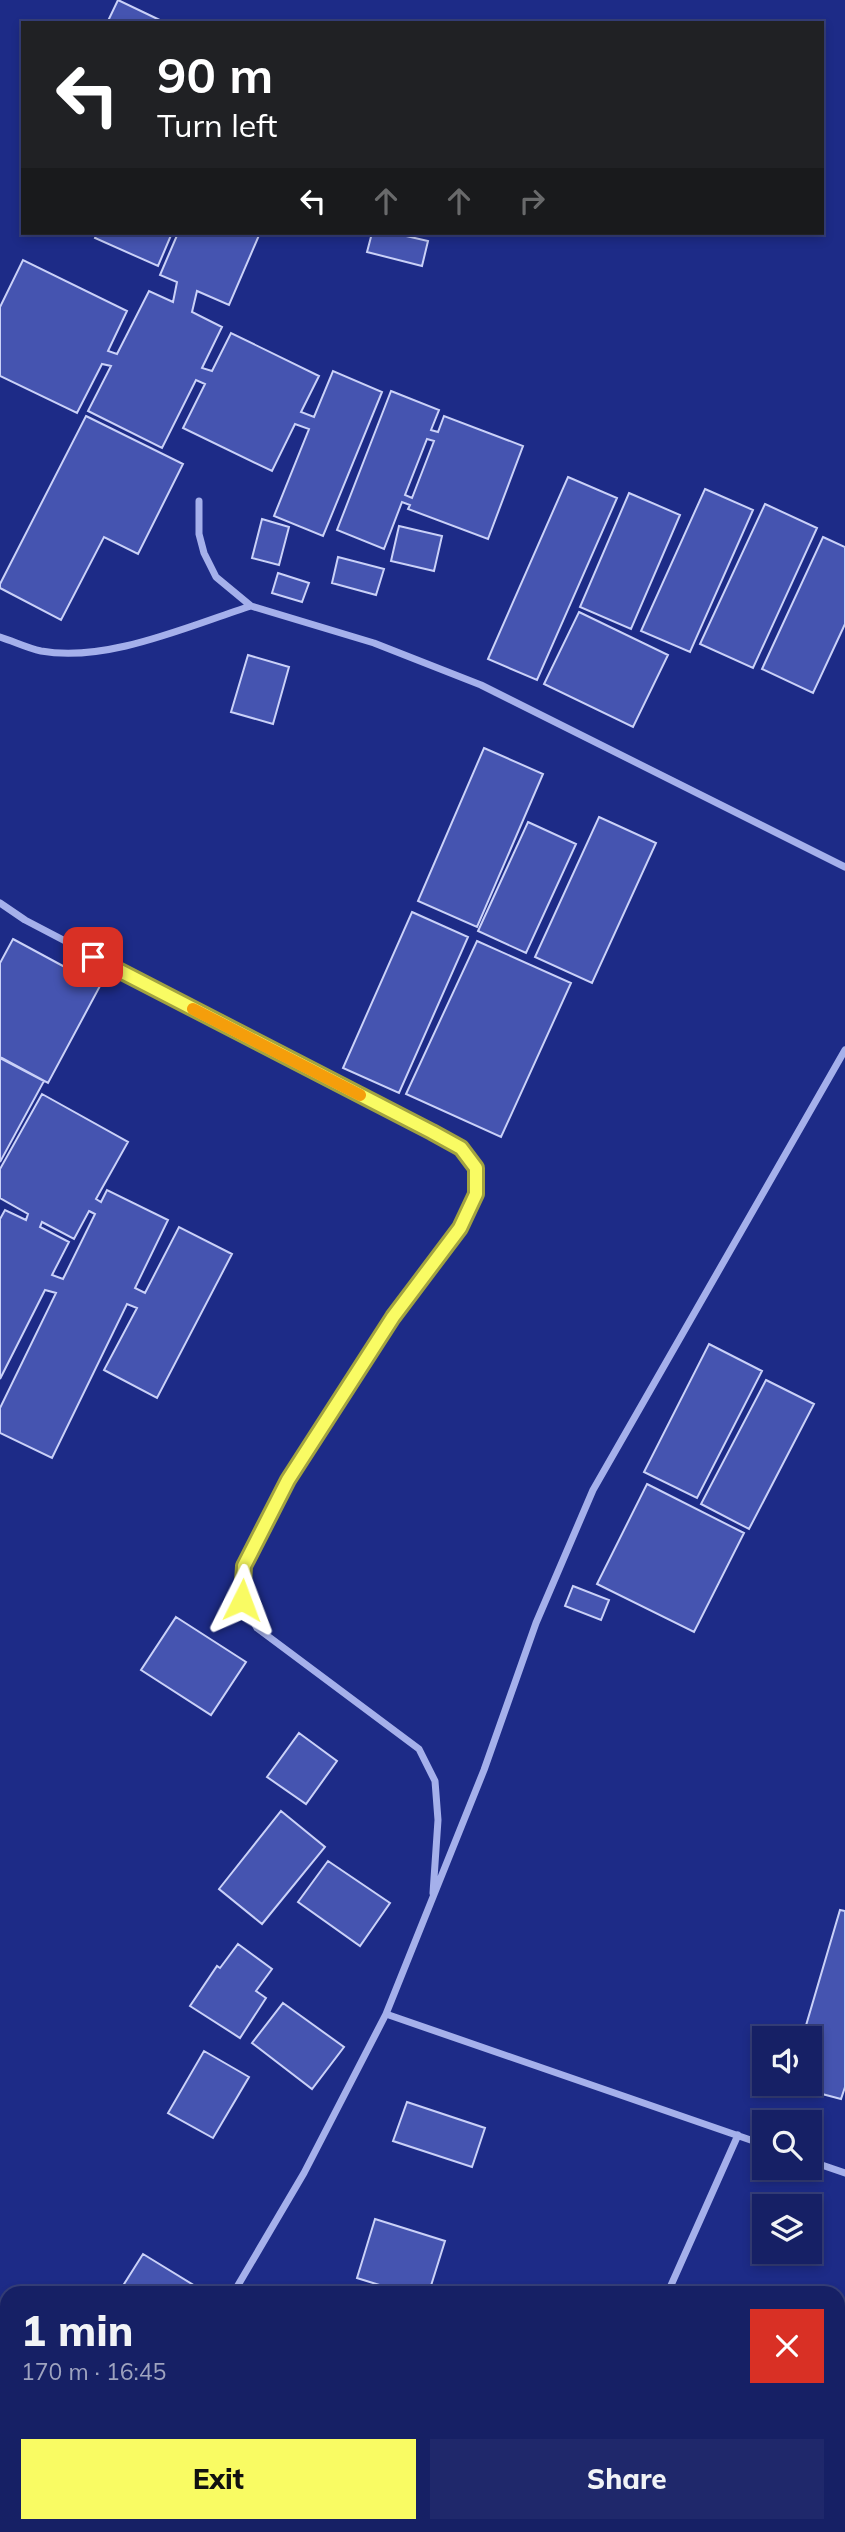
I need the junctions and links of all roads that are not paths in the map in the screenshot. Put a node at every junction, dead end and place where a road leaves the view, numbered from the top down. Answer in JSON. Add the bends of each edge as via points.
{"nodes":[{"id":1,"x":199,"y":501,"type":"dead end"},
{"id":2,"x":251,"y":606,"type":"junction"},
{"id":3,"x":0,"y":637,"type":"edge"},
{"id":4,"x":845,"y":867,"type":"edge"},
{"id":5,"x":0,"y":903,"type":"edge"},
{"id":6,"x":845,"y":1050,"type":"edge"},
{"id":7,"x":433,"y":1893,"type":"junction"},
{"id":8,"x":386,"y":2014,"type":"junction"},
{"id":9,"x":738,"y":2135,"type":"junction"},
{"id":10,"x":752,"y":2140,"type":"edge"},
{"id":11,"x":822,"y":2165,"type":"edge"},
{"id":12,"x":845,"y":2174,"type":"edge"},
{"id":13,"x":238,"y":2286,"type":"edge"},
{"id":14,"x":671,"y":2286,"type":"edge"}],
"edges":[{"from":1,"to":2,"type":"street","via":[[204,553],[216,577]]},
{"from":2,"to":3,"type":"street","via":[[88,653],[41,651]]},
{"from":2,"to":4,"type":"street","via":[[374,643],[481,685]]},
{"from":5,"to":7,"type":"street","via":[[451,1142],[476,1168],[476,1194],[460,1228],[393,1317],[288,1480],[244,1566],[242,1600],[257,1628],[419,1749],[435,1781],[438,1820]]},
{"from":6,"to":7,"type":"street","via":[[593,1490],[536,1623],[484,1770]]},
{"from":7,"to":8,"type":"street"},
{"from":8,"to":9,"type":"street"},
{"from":8,"to":13,"type":"street","via":[[304,2174]]},
{"from":9,"to":10,"type":"street"},
{"from":9,"to":14,"type":"street"},
{"from":11,"to":12,"type":"street"}]}
